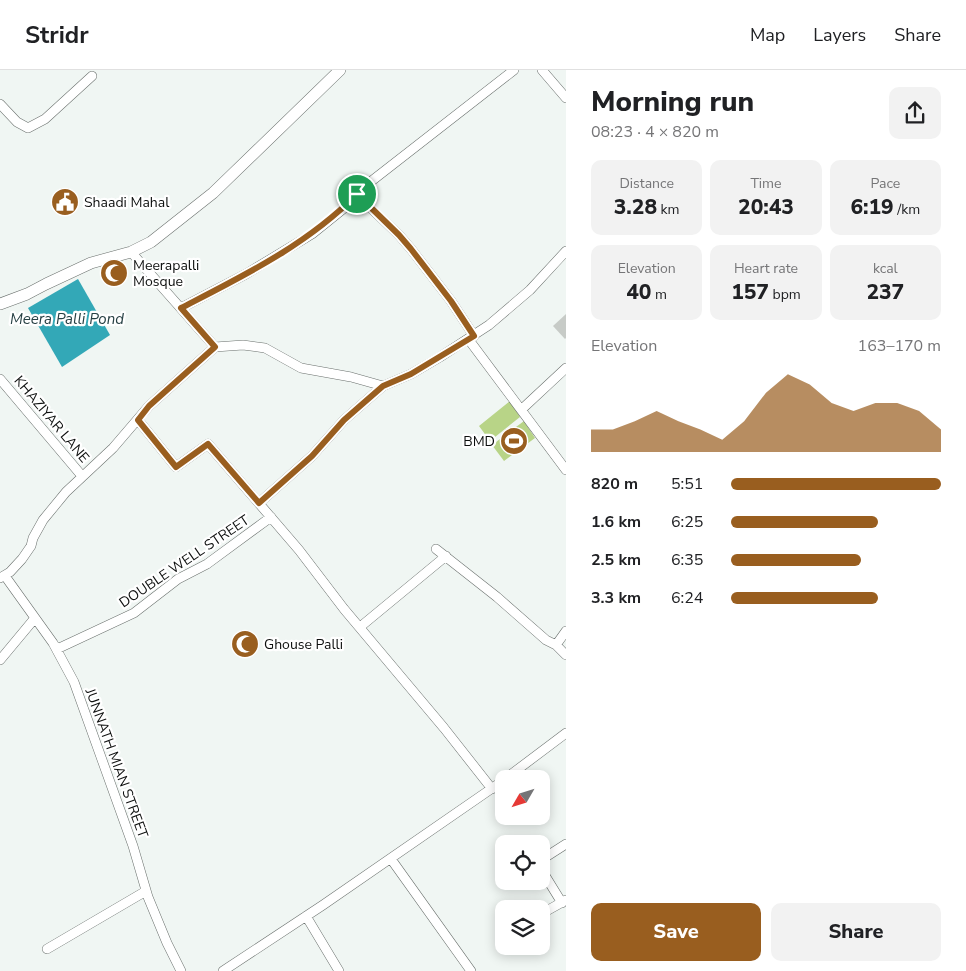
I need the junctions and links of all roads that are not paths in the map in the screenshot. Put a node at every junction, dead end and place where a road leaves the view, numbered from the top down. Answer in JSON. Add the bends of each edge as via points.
{"nodes":[{"id":1,"x":340,"y":70,"type":"edge"},
{"id":2,"x":514,"y":70,"type":"edge"},
{"id":3,"x":542,"y":70,"type":"edge"},
{"id":4,"x":92,"y":76,"type":"dead end"},
{"id":5,"x":565,"y":96,"type":"edge"},
{"id":6,"x":0,"y":104,"type":"edge"},
{"id":7,"x":357,"y":194,"type":"junction"},
{"id":8,"x":566,"y":251,"type":"edge"},
{"id":9,"x":131,"y":252,"type":"junction"},
{"id":10,"x":0,"y":304,"type":"edge"},
{"id":11,"x":181,"y":308,"type":"junction"},
{"id":12,"x":472,"y":338,"type":"junction"},
{"id":13,"x":215,"y":347,"type":"junction"},
{"id":14,"x":566,"y":368,"type":"edge"},
{"id":15,"x":0,"y":379,"type":"edge"},
{"id":16,"x":383,"y":386,"type":"junction"},
{"id":17,"x":522,"y":409,"type":"junction"},
{"id":18,"x":138,"y":420,"type":"junction"},
{"id":19,"x":566,"y":470,"type":"edge"},
{"id":20,"x":82,"y":476,"type":"junction"},
{"id":21,"x":259,"y":503,"type":"junction"},
{"id":22,"x":271,"y":518,"type":"junction"},
{"id":23,"x":436,"y":549,"type":"dead end"},
{"id":24,"x":446,"y":556,"type":"junction"},
{"id":25,"x":3,"y":577,"type":"edge"},
{"id":26,"x":35,"y":618,"type":"junction"},
{"id":27,"x":360,"y":627,"type":"junction"},
{"id":28,"x":566,"y":632,"type":"edge"},
{"id":29,"x":556,"y":645,"type":"junction"},
{"id":30,"x":57,"y":649,"type":"junction"},
{"id":31,"x":566,"y":655,"type":"edge"},
{"id":32,"x":0,"y":660,"type":"edge"},
{"id":33,"x":566,"y":733,"type":"edge"},
{"id":34,"x":517,"y":770,"type":"edge"},
{"id":35,"x":495,"y":787,"type":"edge"},
{"id":36,"x":492,"y":789,"type":"junction"},
{"id":37,"x":566,"y":844,"type":"edge"},
{"id":38,"x":550,"y":854,"type":"edge"},
{"id":39,"x":391,"y":859,"type":"junction"},
{"id":40,"x":550,"y":882,"type":"edge"},
{"id":41,"x":146,"y":891,"type":"junction"},
{"id":42,"x":564,"y":901,"type":"edge"},
{"id":43,"x":550,"y":909,"type":"edge"},
{"id":44,"x":306,"y":916,"type":"junction"},
{"id":45,"x":47,"y":949,"type":"dead end"},
{"id":46,"x":180,"y":971,"type":"edge"},
{"id":47,"x":222,"y":971,"type":"edge"},
{"id":48,"x":339,"y":971,"type":"edge"},
{"id":49,"x":472,"y":971,"type":"edge"}],
"edges":[{"from":1,"to":9,"type":"street","via":[[213,193],[151,242]]},
{"from":2,"to":7,"type":"street"},
{"from":3,"to":5,"type":"street"},
{"from":4,"to":6,"type":"street","via":[[45,119],[28,128],[17,122]]},
{"from":7,"to":11,"type":"street","via":[[323,226],[295,246]]},
{"from":7,"to":12,"type":"street","via":[[411,249],[451,301]]},
{"from":8,"to":12,"type":"street","via":[[530,290]]},
{"from":9,"to":10,"type":"street","via":[[91,263]]},
{"from":9,"to":11,"type":"street"},
{"from":11,"to":13,"type":"street"},
{"from":12,"to":16,"type":"street","via":[[411,374]]},
{"from":12,"to":17,"type":"street"},
{"from":13,"to":16,"type":"street","via":[[243,345],[265,348],[302,368]]},
{"from":13,"to":18,"type":"street","via":[[149,406]]},
{"from":14,"to":17,"type":"street"},
{"from":15,"to":20,"type":"street","name":"KHAZIYAR LANE"},
{"from":16,"to":21,"type":"street"},
{"from":17,"to":19,"type":"street"},
{"from":18,"to":20,"type":"street"},
{"from":18,"to":21,"type":"street","via":[[176,467],[208,444]]},
{"from":20,"to":25,"type":"street","via":[[43,520],[22,559]]},
{"from":21,"to":22,"type":"street"},
{"from":22,"to":27,"type":"street"},
{"from":22,"to":30,"type":"street","name":"DOUBLE WELL STREET","via":[[207,564],[178,579],[134,613]]},
{"from":23,"to":24,"type":"street"},
{"from":24,"to":27,"type":"street"},
{"from":24,"to":29,"type":"street"},
{"from":25,"to":26,"type":"street","name":"JUNNATH MIAN STREET"},
{"from":26,"to":30,"type":"street","name":"JUNNATH MIAN STREET"},
{"from":26,"to":32,"type":"street"},
{"from":27,"to":36,"type":"street"},
{"from":28,"to":29,"type":"street"},
{"from":29,"to":31,"type":"street"},
{"from":30,"to":41,"type":"street","name":"JUNNATH MIAN STREET","via":[[74,682]]},
{"from":33,"to":34,"type":"street"},
{"from":35,"to":36,"type":"street"},
{"from":36,"to":39,"type":"street"},
{"from":37,"to":38,"type":"street"},
{"from":39,"to":44,"type":"street"},
{"from":39,"to":49,"type":"street"},
{"from":40,"to":42,"type":"street"},
{"from":41,"to":45,"type":"street"},
{"from":41,"to":46,"type":"street","name":"JUNNATH MIAN STREET"},
{"from":42,"to":43,"type":"street"},
{"from":44,"to":47,"type":"street"},
{"from":44,"to":48,"type":"street"}]}
